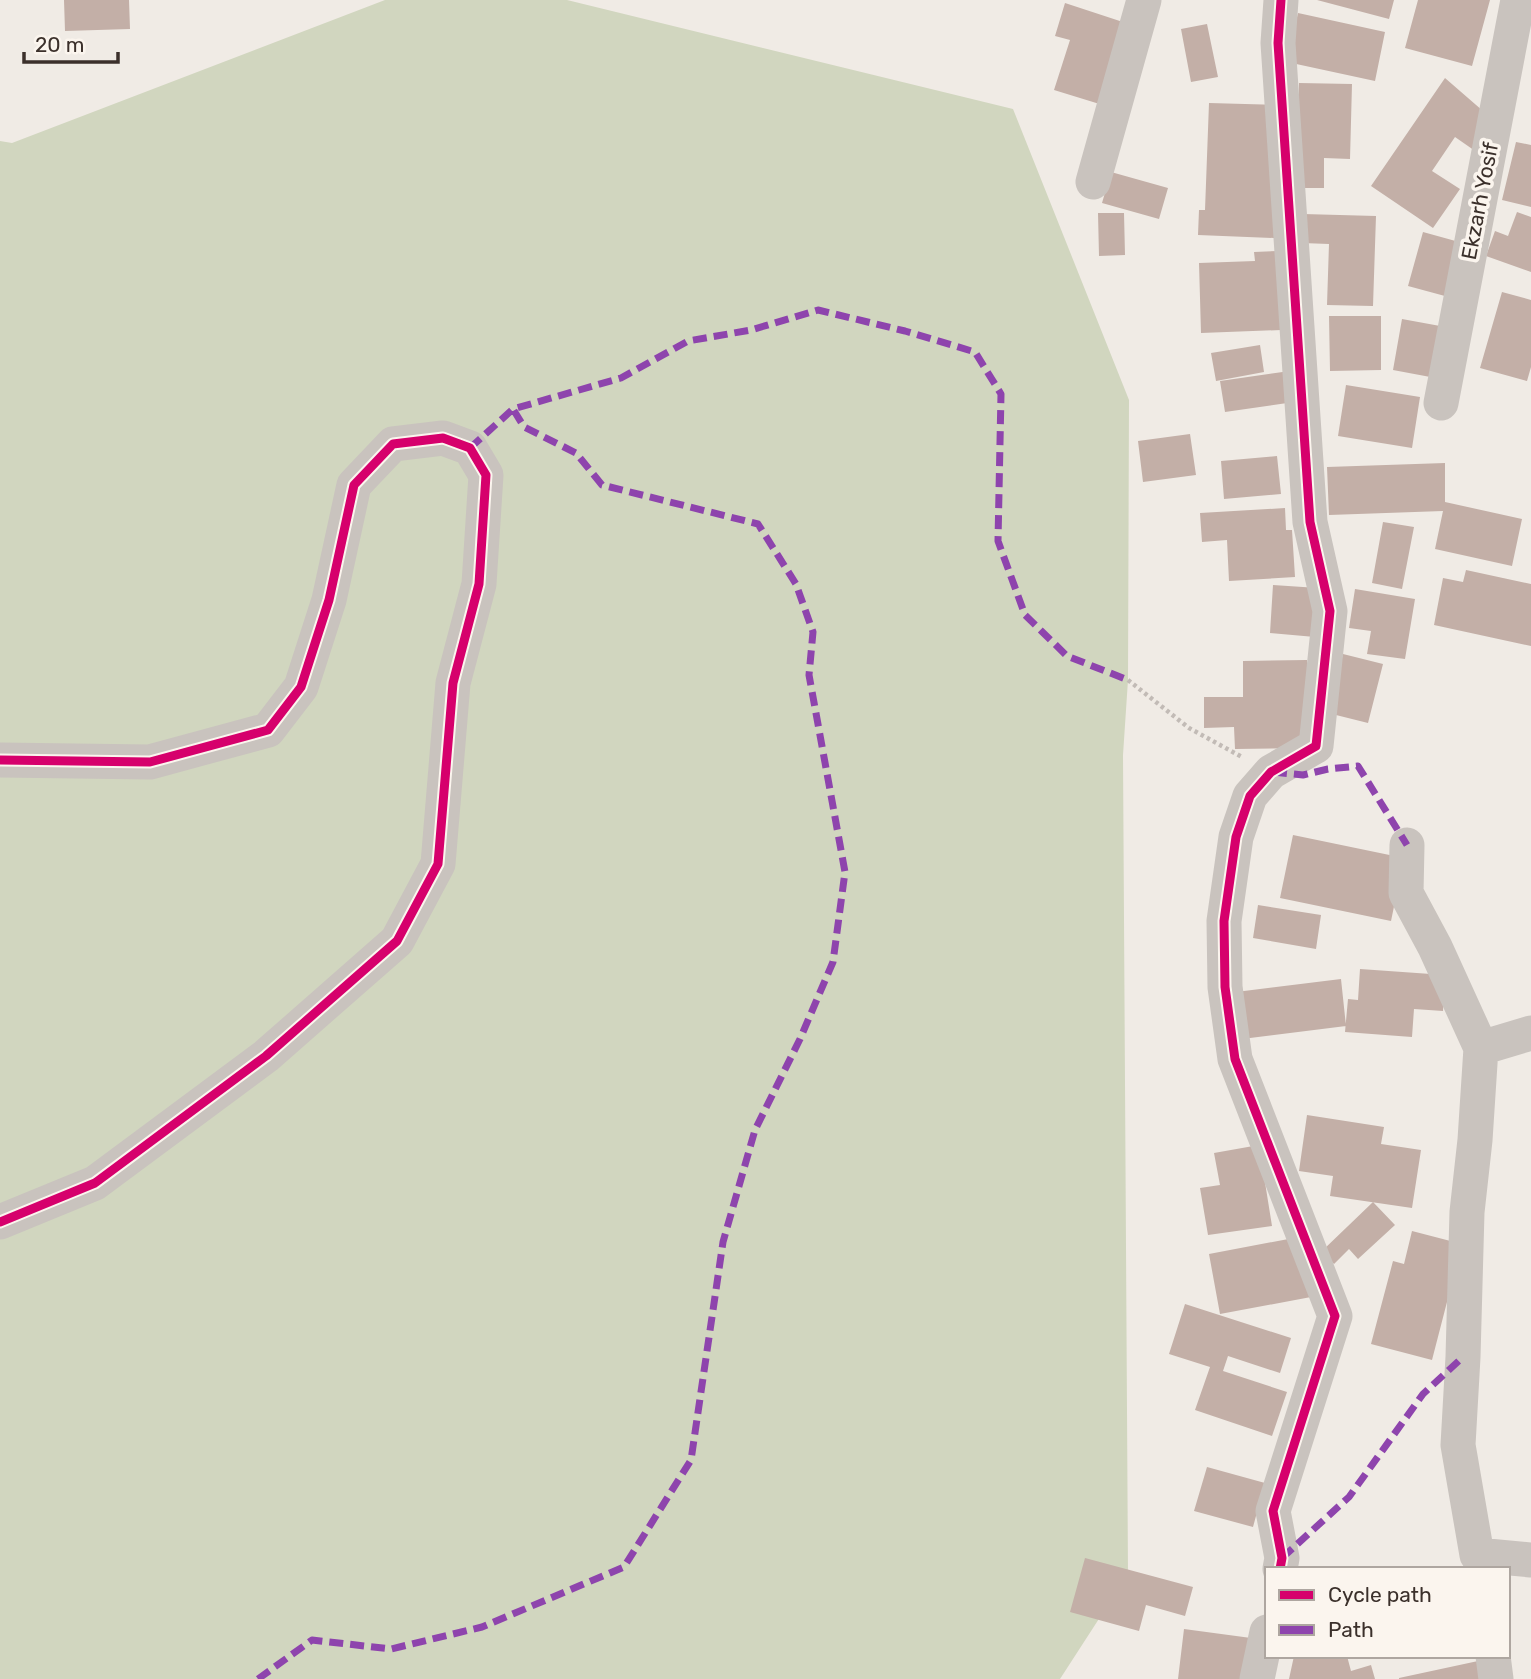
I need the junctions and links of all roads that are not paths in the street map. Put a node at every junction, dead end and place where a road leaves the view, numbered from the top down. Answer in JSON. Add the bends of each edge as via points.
{"nodes":[{"id":1,"x":1144,"y":0,"type":"edge"},
{"id":2,"x":1281,"y":0,"type":"edge"},
{"id":3,"x":1518,"y":0,"type":"edge"},
{"id":4,"x":1093,"y":182,"type":"dead end"},
{"id":5,"x":1441,"y":403,"type":"dead end"},
{"id":6,"x":0,"y":760,"type":"edge"},
{"id":7,"x":1407,"y":845,"type":"dead end"},
{"id":8,"x":1507,"y":1040,"type":"edge"},
{"id":9,"x":0,"y":1222,"type":"edge"},
{"id":10,"x":1522,"y":1558,"type":"edge"},
{"id":11,"x":1478,"y":1562,"type":"edge"},
{"id":12,"x":1280,"y":1567,"type":"edge"},
{"id":13,"x":1265,"y":1641,"type":"edge"},
{"id":14,"x":1493,"y":1658,"type":"edge"},
{"id":15,"x":1257,"y":1679,"type":"edge"},
{"id":16,"x":1496,"y":1679,"type":"edge"}],
"edges":[{"from":1,"to":4,"type":"street"},
{"from":2,"to":12,"type":"street","via":[[1278,43],[1310,522],[1330,611],[1316,746],[1271,772],[1250,796],[1236,837],[1224,921],[1225,986],[1235,1059],[1335,1316],[1273,1511]]},
{"from":3,"to":5,"type":"street","name":"Ekzarh Yosif"},
{"from":6,"to":9,"type":"street","via":[[150,762],[268,730],[301,687],[329,600],[354,485],[393,444],[443,438],[470,448],[486,475],[479,584],[453,683],[438,863],[397,941],[266,1056],[95,1183]]},
{"from":7,"to":8,"type":"street","via":[[1406,892],[1435,947]]},
{"from":8,"to":11,"type":"street","via":[[1475,1140],[1467,1212],[1458,1445]]},
{"from":10,"to":11,"type":"street"},
{"from":13,"to":15,"type":"street"},
{"from":14,"to":16,"type":"street"}]}
